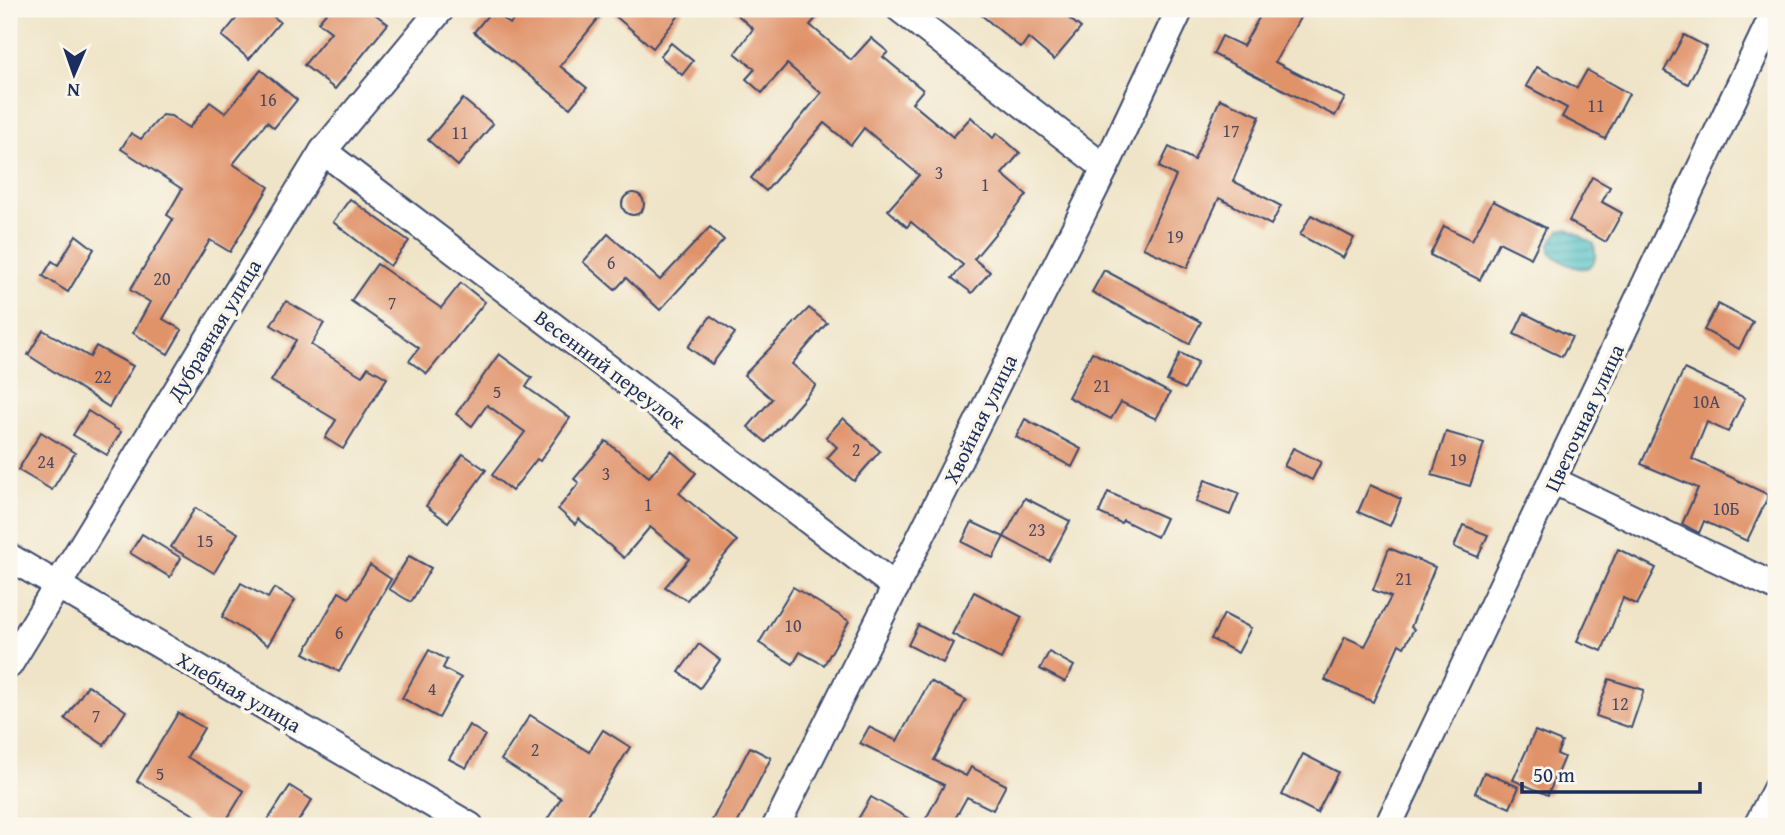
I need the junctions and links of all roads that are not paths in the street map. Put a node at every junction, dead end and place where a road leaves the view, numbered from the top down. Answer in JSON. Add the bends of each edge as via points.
{"nodes":[{"id":1,"x":441,"y":9,"type":"edge"},
{"id":2,"x":900,"y":9,"type":"edge"},
{"id":3,"x":1180,"y":9,"type":"edge"},
{"id":4,"x":1776,"y":9,"type":"edge"},
{"id":5,"x":323,"y":150,"type":"junction"},
{"id":6,"x":1105,"y":168,"type":"junction"},
{"id":7,"x":1554,"y":481,"type":"junction"},
{"id":8,"x":9,"y":557,"type":"edge"},
{"id":9,"x":57,"y":587,"type":"junction"},
{"id":10,"x":897,"y":587,"type":"junction"},
{"id":11,"x":1776,"y":587,"type":"edge"},
{"id":12,"x":9,"y":665,"type":"edge"},
{"id":13,"x":1776,"y":789,"type":"edge"},
{"id":14,"x":470,"y":826,"type":"edge"},
{"id":15,"x":776,"y":826,"type":"edge"},
{"id":16,"x":1388,"y":826,"type":"edge"},
{"id":17,"x":1757,"y":826,"type":"edge"}],
"edges":[{"from":1,"to":5,"type":"street","name":"Дубравная улица"},
{"from":2,"to":6,"type":"street"},
{"from":3,"to":6,"type":"street","name":"Хвойная улица"},
{"from":4,"to":7,"type":"street","name":"Цветочная улица"},
{"from":5,"to":9,"type":"street","name":"Дубравная улица"},
{"from":5,"to":10,"type":"street","name":"Весенний переулок"},
{"from":6,"to":10,"type":"street","name":"Хвойная улица"},
{"from":7,"to":11,"type":"street"},
{"from":7,"to":16,"type":"street","name":"Цветочная улица"},
{"from":8,"to":9,"type":"street","name":"Хлебная улица"},
{"from":9,"to":12,"type":"street","name":"Дубравная улица"},
{"from":9,"to":14,"type":"street","name":"Хлебная улица"},
{"from":10,"to":15,"type":"street","name":"Хвойная улица"},
{"from":13,"to":17,"type":"street"}]}
